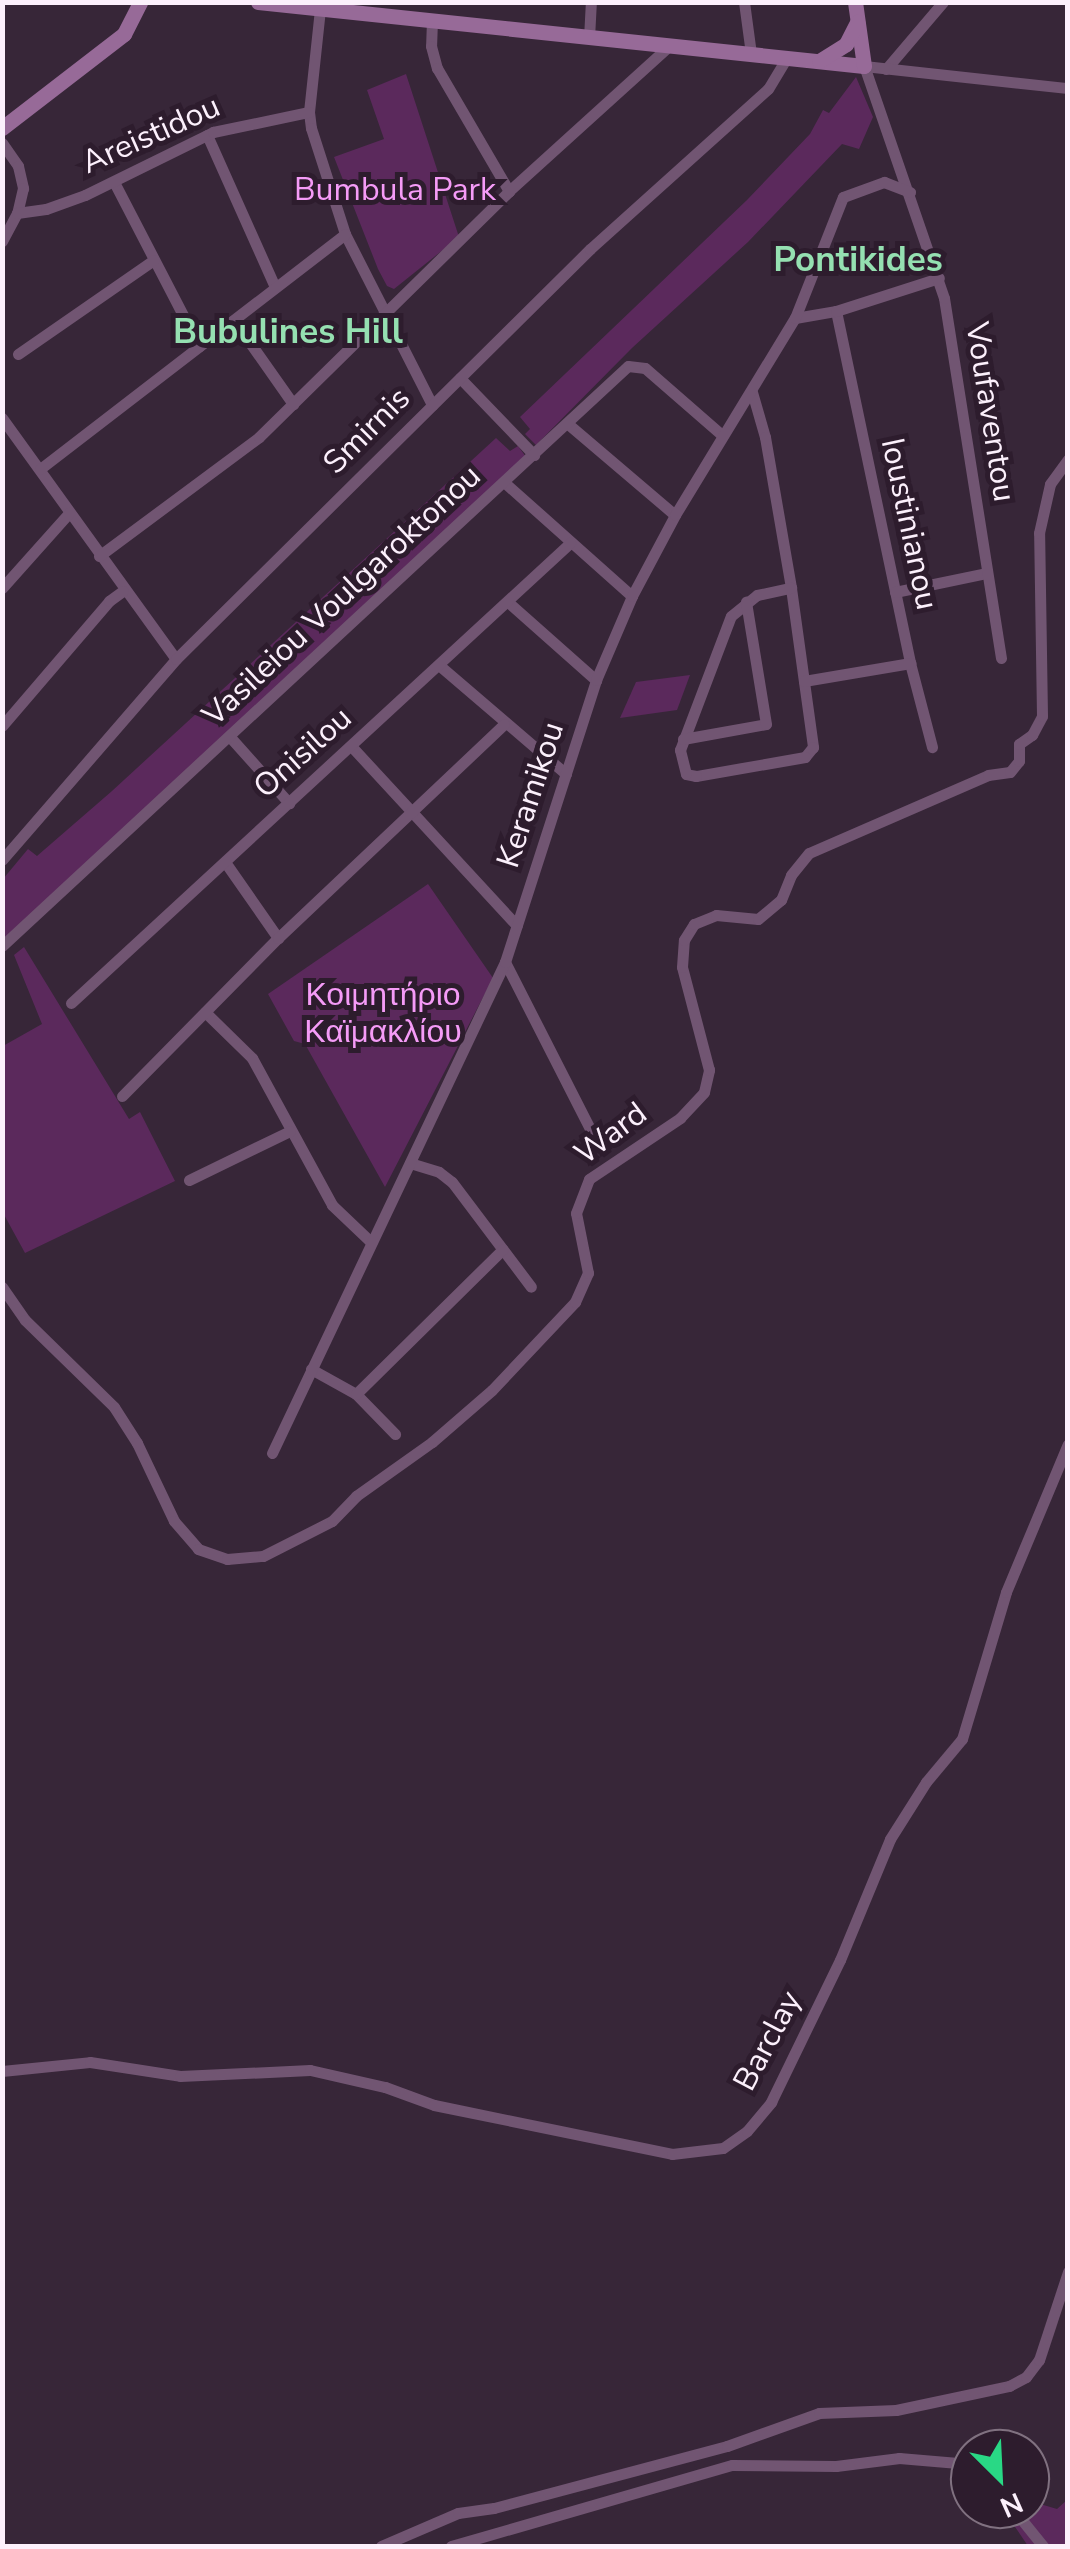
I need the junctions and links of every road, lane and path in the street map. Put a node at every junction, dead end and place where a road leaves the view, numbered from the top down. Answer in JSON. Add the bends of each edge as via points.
{"nodes":[{"id":1,"x":140,"y":2,"type":"edge"},
{"id":2,"x":258,"y":2,"type":"edge"},
{"id":3,"x":591,"y":2,"type":"edge"},
{"id":4,"x":744,"y":2,"type":"edge"},
{"id":5,"x":855,"y":2,"type":"edge"},
{"id":6,"x":943,"y":2,"type":"edge"},
{"id":7,"x":320,"y":9,"type":"junction"},
{"id":8,"x":432,"y":20,"type":"junction"},
{"id":9,"x":857,"y":20,"type":"junction"},
{"id":10,"x":589,"y":38,"type":"junction"},
{"id":11,"x":668,"y":47,"type":"junction"},
{"id":12,"x":751,"y":54,"type":"junction"},
{"id":13,"x":786,"y":59,"type":"junction"},
{"id":14,"x":816,"y":62,"type":"junction"},
{"id":15,"x":864,"y":66,"type":"junction"},
{"id":16,"x":886,"y":69,"type":"junction"},
{"id":17,"x":1068,"y":88,"type":"edge"},
{"id":18,"x":309,"y":112,"type":"junction"},
{"id":19,"x":2,"y":128,"type":"edge"},
{"id":20,"x":206,"y":134,"type":"junction"},
{"id":21,"x":2,"y":143,"type":"edge"},
{"id":22,"x":896,"y":156,"type":"junction"},
{"id":23,"x":114,"y":182,"type":"junction"},
{"id":24,"x":878,"y":183,"type":"junction"},
{"id":25,"x":509,"y":191,"type":"junction"},
{"id":26,"x":910,"y":192,"type":"junction"},
{"id":27,"x":18,"y":213,"type":"junction"},
{"id":28,"x":345,"y":234,"type":"junction"},
{"id":29,"x":2,"y":241,"type":"edge"},
{"id":30,"x":154,"y":260,"type":"junction"},
{"id":31,"x":939,"y":278,"type":"junction"},
{"id":32,"x":275,"y":287,"type":"junction"},
{"id":33,"x":836,"y":310,"type":"junction"},
{"id":34,"x":384,"y":316,"type":"junction"},
{"id":35,"x":794,"y":318,"type":"junction"},
{"id":36,"x":234,"y":320,"type":"junction"},
{"id":37,"x":198,"y":346,"type":"junction"},
{"id":38,"x":18,"y":354,"type":"dead end"},
{"id":39,"x":460,"y":378,"type":"junction"},
{"id":40,"x":752,"y":392,"type":"junction"},
{"id":41,"x":293,"y":404,"type":"junction"},
{"id":42,"x":432,"y":405,"type":"junction"},
{"id":43,"x":2,"y":418,"type":"edge"},
{"id":44,"x":568,"y":424,"type":"junction"},
{"id":45,"x":723,"y":436,"type":"junction"},
{"id":46,"x":534,"y":455,"type":"junction"},
{"id":47,"x":1068,"y":459,"type":"edge"},
{"id":48,"x":40,"y":468,"type":"junction"},
{"id":49,"x":506,"y":484,"type":"junction"},
{"id":50,"x":70,"y":513,"type":"junction"},
{"id":51,"x":675,"y":515,"type":"junction"},
{"id":52,"x":570,"y":542,"type":"junction"},
{"id":53,"x":99,"y":556,"type":"junction"},
{"id":54,"x":986,"y":574,"type":"junction"},
{"id":55,"x":3,"y":585,"type":"edge"},
{"id":56,"x":791,"y":588,"type":"junction"},
{"id":57,"x":123,"y":591,"type":"junction"},
{"id":58,"x":896,"y":592,"type":"junction"},
{"id":59,"x":632,"y":596,"type":"junction"},
{"id":60,"x":508,"y":602,"type":"junction"},
{"id":61,"x":746,"y":602,"type":"junction"},
{"id":62,"x":1001,"y":658,"type":"dead end"},
{"id":63,"x":176,"y":659,"type":"junction"},
{"id":64,"x":910,"y":663,"type":"junction"},
{"id":65,"x":440,"y":666,"type":"junction"},
{"id":66,"x":596,"y":680,"type":"junction"},
{"id":67,"x":804,"y":681,"type":"junction"},
{"id":68,"x":504,"y":724,"type":"junction"},
{"id":69,"x":2,"y":726,"type":"edge"},
{"id":70,"x":230,"y":737,"type":"junction"},
{"id":71,"x":683,"y":739,"type":"junction"},
{"id":72,"x":352,"y":747,"type":"junction"},
{"id":73,"x":932,"y":747,"type":"dead end"},
{"id":74,"x":566,"y":774,"type":"junction"},
{"id":75,"x":288,"y":803,"type":"junction"},
{"id":76,"x":412,"y":812,"type":"junction"},
{"id":77,"x":2,"y":860,"type":"edge"},
{"id":78,"x":225,"y":862,"type":"junction"},
{"id":79,"x":518,"y":926,"type":"junction"},
{"id":80,"x":278,"y":938,"type":"junction"},
{"id":81,"x":2,"y":946,"type":"edge"},
{"id":82,"x":506,"y":962,"type":"junction"},
{"id":83,"x":71,"y":1002,"type":"dead end"},
{"id":84,"x":205,"y":1012,"type":"junction"},
{"id":85,"x":122,"y":1096,"type":"dead end"},
{"id":86,"x":290,"y":1131,"type":"junction"},
{"id":87,"x":591,"y":1131,"type":"dead end"},
{"id":88,"x":410,"y":1163,"type":"junction"},
{"id":89,"x":189,"y":1180,"type":"dead end"},
{"id":90,"x":371,"y":1242,"type":"junction"},
{"id":91,"x":503,"y":1250,"type":"junction"},
{"id":92,"x":2,"y":1287,"type":"edge"},
{"id":93,"x":531,"y":1288,"type":"dead end"},
{"id":94,"x":311,"y":1369,"type":"junction"},
{"id":95,"x":356,"y":1394,"type":"junction"},
{"id":96,"x":395,"y":1434,"type":"dead end"},
{"id":97,"x":1068,"y":1444,"type":"edge"},
{"id":98,"x":272,"y":1453,"type":"dead end"},
{"id":99,"x":2,"y":2071,"type":"edge"},
{"id":100,"x":1068,"y":2272,"type":"edge"},
{"id":101,"x":950,"y":2462,"type":"edge"},
{"id":102,"x":381,"y":2546,"type":"edge"},
{"id":103,"x":451,"y":2546,"type":"edge"}],
"edges":[{"from":1,"to":19,"type":"street","via":[[124,34]]},
{"from":2,"to":7,"type":"street"},
{"from":3,"to":10,"type":"street"},
{"from":4,"to":12,"type":"street"},
{"from":5,"to":9,"type":"street"},
{"from":6,"to":16,"type":"street"},
{"from":7,"to":8,"type":"street"},
{"from":7,"to":18,"type":"street"},
{"from":8,"to":10,"type":"street"},
{"from":8,"to":25,"type":"street","via":[[437,68]]},
{"from":9,"to":14,"type":"street","via":[[846,44]]},
{"from":9,"to":15,"type":"street"},
{"from":10,"to":11,"type":"street"},
{"from":11,"to":12,"type":"street"},
{"from":11,"to":25,"type":"street"},
{"from":12,"to":13,"type":"street"},
{"from":13,"to":14,"type":"street"},
{"from":13,"to":39,"type":"street","name":"Smirnis","via":[[768,88]]},
{"from":14,"to":15,"type":"street"},
{"from":15,"to":16,"type":"street"},
{"from":15,"to":22,"type":"street","name":"Voufaventou"},
{"from":16,"to":17,"type":"street"},
{"from":18,"to":20,"type":"street","name":"Areistidou"},
{"from":18,"to":28,"type":"street"},
{"from":20,"to":23,"type":"street","name":"Areistidou"},
{"from":20,"to":32,"type":"street"},
{"from":21,"to":27,"type":"street","via":[[22,181]]},
{"from":22,"to":24,"type":"street","name":"Keramikou"},
{"from":22,"to":26,"type":"street","name":"Voufaventou"},
{"from":23,"to":27,"type":"street","name":"Areistidou","via":[[57,206]]},
{"from":23,"to":30,"type":"street"},
{"from":24,"to":26,"type":"street"},
{"from":24,"to":35,"type":"street","name":"Keramikou","via":[[844,197]]},
{"from":25,"to":34,"type":"street"},
{"from":26,"to":31,"type":"street","name":"Voufaventou"},
{"from":27,"to":29,"type":"street"},
{"from":28,"to":32,"type":"street"},
{"from":28,"to":34,"type":"street"},
{"from":30,"to":37,"type":"street"},
{"from":30,"to":38,"type":"street"},
{"from":31,"to":33,"type":"street"},
{"from":31,"to":54,"type":"street","name":"Voufaventou"},
{"from":32,"to":36,"type":"street"},
{"from":33,"to":35,"type":"street"},
{"from":33,"to":58,"type":"street","name":"Ioustinianou"},
{"from":34,"to":41,"type":"street"},
{"from":34,"to":42,"type":"street"},
{"from":35,"to":40,"type":"street","name":"Keramikou"},
{"from":36,"to":37,"type":"street"},
{"from":36,"to":41,"type":"street"},
{"from":37,"to":48,"type":"street"},
{"from":39,"to":42,"type":"street","name":"Smirnis"},
{"from":39,"to":46,"type":"street"},
{"from":40,"to":45,"type":"street","name":"Keramikou"},
{"from":40,"to":56,"type":"street"},
{"from":41,"to":53,"type":"street","via":[[220,469]]},
{"from":42,"to":63,"type":"street","name":"Smirnis"},
{"from":43,"to":48,"type":"street"},
{"from":44,"to":45,"type":"street","name":"Vasileiou Voulgaroktonou","via":[[637,364]]},
{"from":44,"to":46,"type":"street","name":"Vasileiou Voulgaroktonou"},
{"from":44,"to":51,"type":"street"},
{"from":45,"to":51,"type":"street","name":"Keramikou"},
{"from":46,"to":49,"type":"street","name":"Vasileiou Voulgaroktonou"},
{"from":47,"to":92,"type":"street","name":"Ward","via":[[1050,484],[1042,517],[1042,716],[1019,744],[1019,760],[1010,772],[988,774],[809,853],[781,900],[758,919],[716,915],[694,924],[684,940],[682,966],[708,1070],[704,1092],[680,1118],[590,1179],[576,1214],[588,1272],[575,1302],[492,1390],[332,1521],[263,1556],[227,1558],[198,1550],[174,1521],[114,1407]]},
{"from":48,"to":50,"type":"street"},
{"from":49,"to":52,"type":"street"},
{"from":49,"to":70,"type":"street","name":"Vasileiou Voulgaroktonou"},
{"from":50,"to":53,"type":"street"},
{"from":50,"to":55,"type":"street"},
{"from":51,"to":59,"type":"street","name":"Keramikou"},
{"from":52,"to":59,"type":"street"},
{"from":52,"to":60,"type":"street","name":"Onisilou"},
{"from":53,"to":57,"type":"street"},
{"from":54,"to":58,"type":"street"},
{"from":54,"to":62,"type":"street","name":"Voufaventou"},
{"from":56,"to":61,"type":"street"},
{"from":56,"to":67,"type":"street"},
{"from":57,"to":63,"type":"street"},
{"from":57,"to":69,"type":"street"},
{"from":58,"to":64,"type":"street","name":"Ioustinianou"},
{"from":59,"to":66,"type":"street","name":"Keramikou"},
{"from":60,"to":65,"type":"street","name":"Onisilou"},
{"from":60,"to":66,"type":"street"},
{"from":61,"to":71,"type":"street","via":[[728,622]]},
{"from":61,"to":71,"type":"street","via":[[766,724]]},
{"from":63,"to":77,"type":"street","name":"Smirnis"},
{"from":64,"to":67,"type":"street"},
{"from":64,"to":73,"type":"street","name":"Ioustinianou"},
{"from":65,"to":68,"type":"street"},
{"from":65,"to":72,"type":"street","name":"Onisilou"},
{"from":66,"to":74,"type":"street","name":"Keramikou"},
{"from":67,"to":71,"type":"street","via":[[813,747],[805,757],[691,776],[682,766]]},
{"from":68,"to":74,"type":"street"},
{"from":68,"to":76,"type":"street"},
{"from":70,"to":75,"type":"street"},
{"from":70,"to":81,"type":"street","name":"Vasileiou Voulgaroktonou"},
{"from":72,"to":75,"type":"street","name":"Onisilou"},
{"from":72,"to":76,"type":"street"},
{"from":74,"to":79,"type":"street","name":"Keramikou"},
{"from":75,"to":78,"type":"street","name":"Onisilou"},
{"from":76,"to":79,"type":"street"},
{"from":76,"to":80,"type":"street"},
{"from":78,"to":80,"type":"street"},
{"from":78,"to":83,"type":"street","name":"Onisilou"},
{"from":79,"to":82,"type":"street","name":"Keramikou"},
{"from":80,"to":84,"type":"street"},
{"from":82,"to":87,"type":"street"},
{"from":82,"to":88,"type":"street","name":"Keramikou"},
{"from":84,"to":85,"type":"street"},
{"from":84,"to":86,"type":"street","via":[[252,1058]]},
{"from":86,"to":89,"type":"street"},
{"from":86,"to":90,"type":"street","via":[[338,1213]]},
{"from":88,"to":90,"type":"street","name":"Keramikou"},
{"from":88,"to":91,"type":"street","via":[[452,1182]]},
{"from":90,"to":94,"type":"street","name":"Keramikou"},
{"from":91,"to":93,"type":"street"},
{"from":91,"to":95,"type":"street"},
{"from":94,"to":95,"type":"street"},
{"from":94,"to":98,"type":"street","name":"Keramikou"},
{"from":95,"to":96,"type":"street"},
{"from":97,"to":99,"type":"street","name":"Barclay","via":[[1006,1592],[962,1739],[890,1839],[772,2102],[723,2148],[672,2154],[434,2105],[310,2070],[180,2076],[90,2062]]},
{"from":100,"to":102,"type":"street","via":[[1039,2360],[1009,2386],[896,2410],[819,2414],[727,2446],[458,2513]]},
{"from":101,"to":103,"type":"street","via":[[732,2465]]}]}
